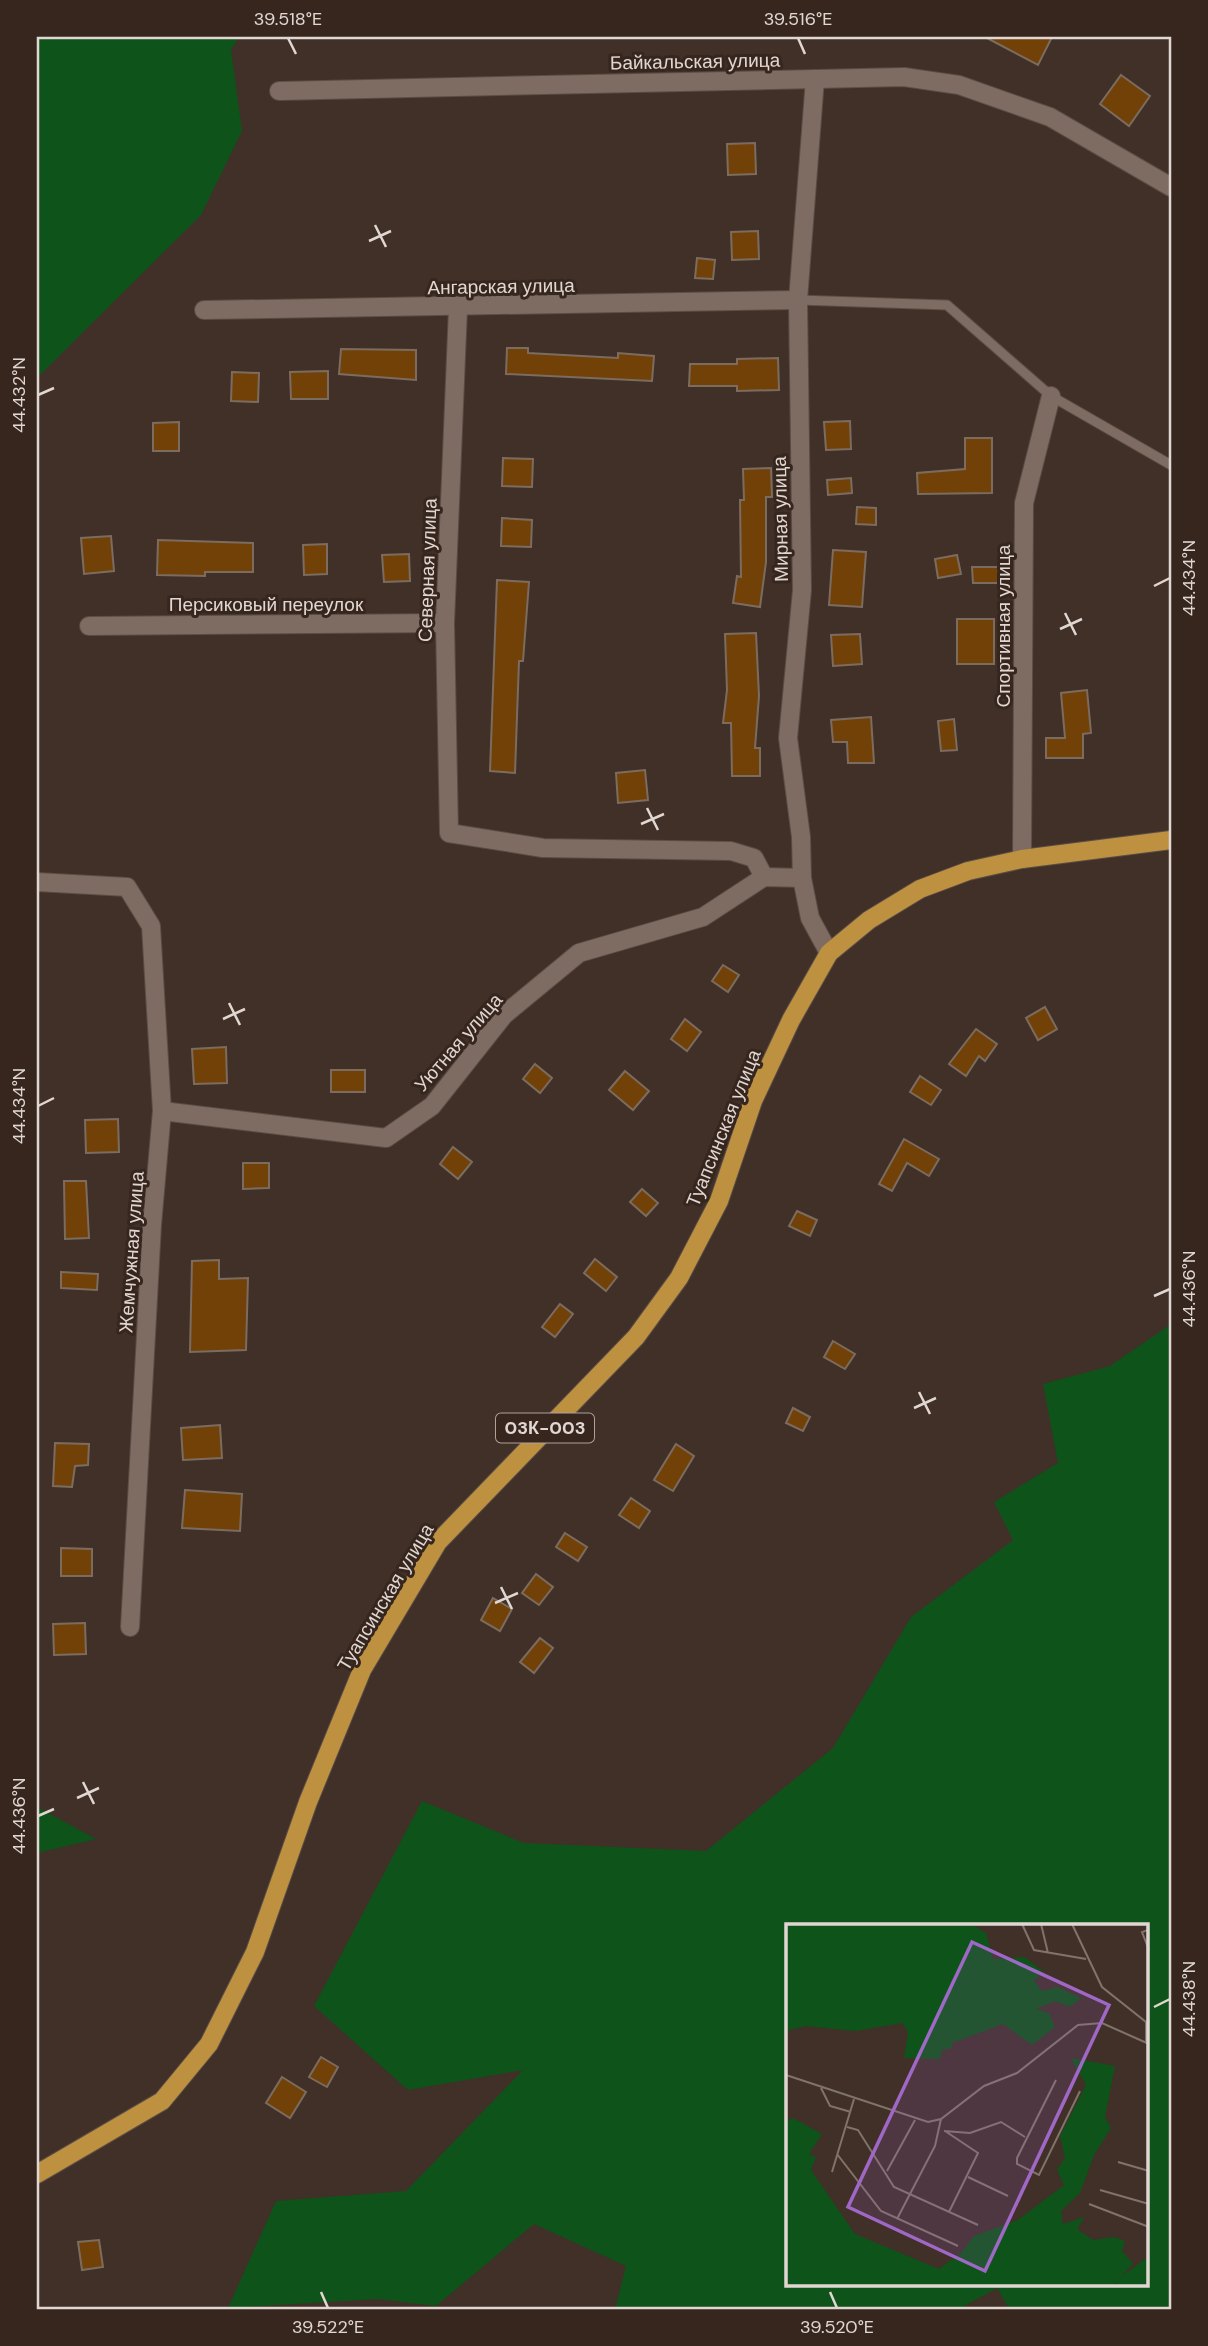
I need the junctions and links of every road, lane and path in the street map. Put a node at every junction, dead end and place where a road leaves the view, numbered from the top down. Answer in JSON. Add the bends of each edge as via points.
{"nodes":[{"id":1,"x":815,"y":79,"type":"junction"},
{"id":2,"x":279,"y":91,"type":"dead end"},
{"id":3,"x":1171,"y":187,"type":"edge"},
{"id":4,"x":798,"y":300,"type":"junction"},
{"id":5,"x":458,"y":308,"type":"junction"},
{"id":6,"x":205,"y":310,"type":"dead end"},
{"id":7,"x":1051,"y":396,"type":"junction"},
{"id":8,"x":1171,"y":465,"type":"edge"},
{"id":9,"x":445,"y":624,"type":"junction"},
{"id":10,"x":89,"y":626,"type":"dead end"},
{"id":11,"x":1171,"y":840,"type":"edge"},
{"id":12,"x":1022,"y":859,"type":"junction"},
{"id":13,"x":764,"y":877,"type":"junction"},
{"id":14,"x":802,"y":878,"type":"junction"},
{"id":15,"x":37,"y":882,"type":"edge"},
{"id":16,"x":829,"y":953,"type":"junction"},
{"id":17,"x":162,"y":1111,"type":"junction"},
{"id":18,"x":130,"y":1627,"type":"dead end"},
{"id":19,"x":37,"y":2174,"type":"edge"}],
"edges":[{"from":1,"to":2,"type":"street","name":"Байкальская улица"},
{"from":1,"to":3,"type":"street","name":"Байкальская улица","via":[[905,77],[958,85],[1050,117]]},
{"from":1,"to":4,"type":"street","name":"Мирная улица"},
{"from":4,"to":5,"type":"street","name":"Ангарская улица"},
{"from":4,"to":7,"type":"lane","via":[[947,305]]},
{"from":4,"to":14,"type":"street","name":"Мирная улица","via":[[802,590],[788,737]]},
{"from":5,"to":6,"type":"street","name":"Ангарская улица"},
{"from":5,"to":9,"type":"street","name":"Северная улица"},
{"from":7,"to":8,"type":"lane"},
{"from":7,"to":12,"type":"street","name":"Спортивная улица","via":[[1024,503]]},
{"from":9,"to":10,"type":"street","name":"Персиковый переулок"},
{"from":9,"to":13,"type":"street","name":"Северная улица","via":[[449,833],[543,848],[731,850],[754,858]]},
{"from":11,"to":12,"type":"main road","name":"Туапсинская улица","number":"03К-003"},
{"from":12,"to":16,"type":"main road","name":"Туапсинская улица","number":"03К-003","via":[[968,871],[919,889],[869,920]]},
{"from":13,"to":14,"type":"street"},
{"from":13,"to":17,"type":"street","name":"Уютная улица","via":[[703,917],[579,953],[504,1015],[432,1106],[386,1138]]},
{"from":14,"to":16,"type":"street","name":"Мирная улица","via":[[810,918]]},
{"from":15,"to":17,"type":"street","name":"Жемчужная улица","via":[[127,887],[151,926]]},
{"from":16,"to":19,"type":"main road","name":"Туапсинская улица","number":"03К-003","via":[[764,1078],[719,1201],[678,1278],[636,1337],[438,1542],[362,1670],[255,1952],[209,2043],[162,2101]]},
{"from":17,"to":18,"type":"street","name":"Жемчужная улица"}]}
